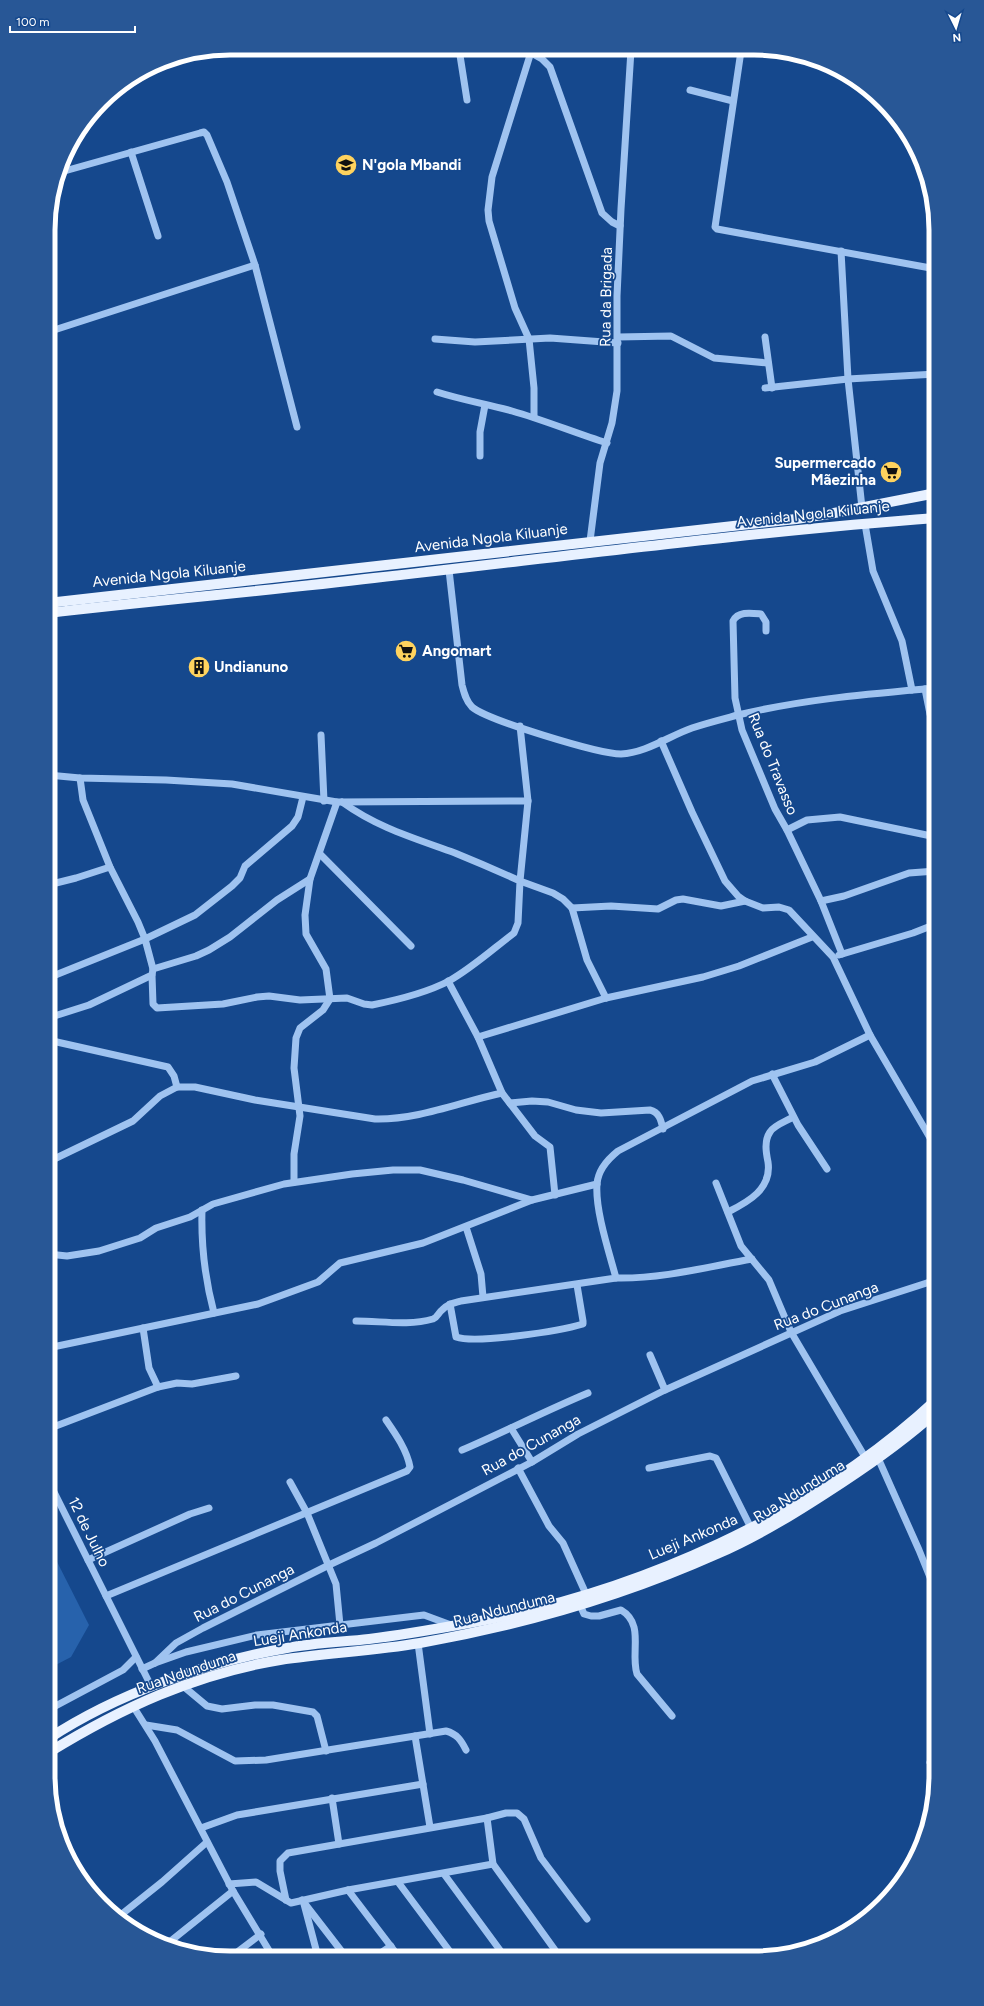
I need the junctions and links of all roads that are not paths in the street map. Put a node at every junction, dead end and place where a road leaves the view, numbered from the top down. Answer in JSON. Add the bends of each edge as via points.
{"nodes":[{"id":1,"x":460,"y":55,"type":"edge"},
{"id":2,"x":532,"y":55,"type":"edge"},
{"id":3,"x":536,"y":55,"type":"edge"},
{"id":4,"x":631,"y":55,"type":"edge"},
{"id":5,"x":740,"y":55,"type":"edge"},
{"id":6,"x":690,"y":90,"type":"dead end"},
{"id":7,"x":467,"y":100,"type":"dead end"},
{"id":8,"x":733,"y":101,"type":"junction"},
{"id":9,"x":131,"y":152,"type":"junction"},
{"id":10,"x":65,"y":171,"type":"edge"},
{"id":11,"x":620,"y":226,"type":"junction"},
{"id":12,"x":158,"y":236,"type":"dead end"},
{"id":13,"x":840,"y":252,"type":"junction"},
{"id":14,"x":255,"y":265,"type":"junction"},
{"id":15,"x":929,"y":268,"type":"edge"},
{"id":16,"x":55,"y":330,"type":"edge"},
{"id":17,"x":766,"y":337,"type":"dead end"},
{"id":18,"x":435,"y":339,"type":"dead end"},
{"id":19,"x":529,"y":340,"type":"junction"},
{"id":20,"x":618,"y":340,"type":"junction"},
{"id":21,"x":768,"y":363,"type":"junction"},
{"id":22,"x":929,"y":374,"type":"edge"},
{"id":23,"x":848,"y":380,"type":"junction"},
{"id":24,"x":438,"y":392,"type":"dead end"},
{"id":25,"x":485,"y":404,"type":"junction"},
{"id":26,"x":534,"y":417,"type":"junction"},
{"id":27,"x":297,"y":427,"type":"dead end"},
{"id":28,"x":607,"y":443,"type":"junction"},
{"id":29,"x":480,"y":456,"type":"dead end"},
{"id":30,"x":929,"y":495,"type":"edge"},
{"id":31,"x":862,"y":508,"type":"junction"},
{"id":32,"x":929,"y":519,"type":"edge"},
{"id":33,"x":865,"y":524,"type":"junction"},
{"id":34,"x":590,"y":541,"type":"junction"},
{"id":35,"x":449,"y":570,"type":"junction"},
{"id":36,"x":55,"y":602,"type":"edge"},
{"id":37,"x":55,"y":612,"type":"edge"},
{"id":38,"x":766,"y":631,"type":"dead end"},
{"id":39,"x":925,"y":689,"type":"junction"},
{"id":40,"x":929,"y":689,"type":"edge"},
{"id":41,"x":912,"y":690,"type":"junction"},
{"id":42,"x":929,"y":709,"type":"edge"},
{"id":43,"x":738,"y":716,"type":"junction"},
{"id":44,"x":520,"y":726,"type":"junction"},
{"id":45,"x":321,"y":735,"type":"dead end"},
{"id":46,"x":661,"y":741,"type":"junction"},
{"id":47,"x":55,"y":776,"type":"edge"},
{"id":48,"x":80,"y":778,"type":"junction"},
{"id":49,"x":303,"y":797,"type":"junction"},
{"id":50,"x":324,"y":801,"type":"junction"},
{"id":51,"x":528,"y":801,"type":"junction"},
{"id":52,"x":340,"y":802,"type":"junction"},
{"id":53,"x":787,"y":830,"type":"junction"},
{"id":54,"x":929,"y":836,"type":"edge"},
{"id":55,"x":320,"y":854,"type":"junction"},
{"id":56,"x":110,"y":867,"type":"junction"},
{"id":57,"x":929,"y":872,"type":"edge"},
{"id":58,"x":310,"y":879,"type":"junction"},
{"id":59,"x":520,"y":881,"type":"junction"},
{"id":60,"x":55,"y":883,"type":"edge"},
{"id":61,"x":745,"y":901,"type":"junction"},
{"id":62,"x":821,"y":901,"type":"junction"},
{"id":63,"x":572,"y":908,"type":"junction"},
{"id":64,"x":929,"y":927,"type":"edge"},
{"id":65,"x":812,"y":937,"type":"junction"},
{"id":66,"x":145,"y":939,"type":"junction"},
{"id":67,"x":411,"y":946,"type":"dead end"},
{"id":68,"x":842,"y":954,"type":"junction"},
{"id":69,"x":833,"y":957,"type":"junction"},
{"id":70,"x":153,"y":972,"type":"junction"},
{"id":71,"x":55,"y":975,"type":"edge"},
{"id":72,"x":448,"y":981,"type":"junction"},
{"id":73,"x":606,"y":998,"type":"junction"},
{"id":74,"x":330,"y":999,"type":"junction"},
{"id":75,"x":55,"y":1016,"type":"edge"},
{"id":76,"x":870,"y":1035,"type":"junction"},
{"id":77,"x":478,"y":1037,"type":"junction"},
{"id":78,"x":55,"y":1042,"type":"edge"},
{"id":79,"x":772,"y":1074,"type":"junction"},
{"id":80,"x":177,"y":1087,"type":"junction"},
{"id":81,"x":502,"y":1093,"type":"junction"},
{"id":82,"x":510,"y":1104,"type":"junction"},
{"id":83,"x":298,"y":1106,"type":"junction"},
{"id":84,"x":793,"y":1117,"type":"junction"},
{"id":85,"x":663,"y":1128,"type":"junction"},
{"id":86,"x":929,"y":1136,"type":"edge"},
{"id":87,"x":55,"y":1159,"type":"edge"},
{"id":88,"x":827,"y":1169,"type":"dead end"},
{"id":89,"x":294,"y":1182,"type":"junction"},
{"id":90,"x":716,"y":1183,"type":"dead end"},
{"id":91,"x":597,"y":1184,"type":"junction"},
{"id":92,"x":555,"y":1195,"type":"junction"},
{"id":93,"x":532,"y":1200,"type":"junction"},
{"id":94,"x":202,"y":1210,"type":"junction"},
{"id":95,"x":728,"y":1212,"type":"junction"},
{"id":96,"x":466,"y":1227,"type":"junction"},
{"id":97,"x":55,"y":1255,"type":"edge"},
{"id":98,"x":752,"y":1259,"type":"junction"},
{"id":99,"x":616,"y":1278,"type":"junction"},
{"id":100,"x":929,"y":1282,"type":"edge"},
{"id":101,"x":577,"y":1285,"type":"junction"},
{"id":102,"x":483,"y":1297,"type":"junction"},
{"id":103,"x":450,"y":1304,"type":"junction"},
{"id":104,"x":214,"y":1313,"type":"junction"},
{"id":105,"x":356,"y":1321,"type":"dead end"},
{"id":106,"x":143,"y":1328,"type":"junction"},
{"id":107,"x":791,"y":1332,"type":"junction"},
{"id":108,"x":55,"y":1347,"type":"edge"},
{"id":109,"x":650,"y":1355,"type":"dead end"},
{"id":110,"x":236,"y":1376,"type":"dead end"},
{"id":111,"x":158,"y":1387,"type":"junction"},
{"id":112,"x":665,"y":1390,"type":"junction"},
{"id":113,"x":588,"y":1393,"type":"dead end"},
{"id":114,"x":929,"y":1406,"type":"edge"},
{"id":115,"x":386,"y":1420,"type":"dead end"},
{"id":116,"x":929,"y":1420,"type":"edge"},
{"id":117,"x":55,"y":1426,"type":"edge"},
{"id":118,"x":511,"y":1428,"type":"junction"},
{"id":119,"x":462,"y":1450,"type":"dead end"},
{"id":120,"x":865,"y":1457,"type":"junction"},
{"id":121,"x":878,"y":1458,"type":"junction"},
{"id":122,"x":532,"y":1462,"type":"junction"},
{"id":123,"x":518,"y":1468,"type":"junction"},
{"id":124,"x":649,"y":1468,"type":"dead end"},
{"id":125,"x":290,"y":1482,"type":"dead end"},
{"id":126,"x":55,"y":1500,"type":"edge"},
{"id":127,"x":209,"y":1508,"type":"dead end"},
{"id":128,"x":307,"y":1513,"type":"junction"},
{"id":129,"x":751,"y":1528,"type":"junction"},
{"id":130,"x":88,"y":1560,"type":"junction"},
{"id":131,"x":329,"y":1565,"type":"junction"},
{"id":132,"x":929,"y":1575,"type":"edge"},
{"id":133,"x":586,"y":1594,"type":"junction"},
{"id":134,"x":106,"y":1596,"type":"junction"},
{"id":135,"x":580,"y":1605,"type":"junction"},
{"id":136,"x":340,"y":1625,"type":"junction"},
{"id":137,"x":453,"y":1626,"type":"junction"},
{"id":138,"x":418,"y":1643,"type":"junction"},
{"id":139,"x":136,"y":1657,"type":"junction"},
{"id":140,"x":155,"y":1663,"type":"junction"},
{"id":141,"x":142,"y":1669,"type":"junction"},
{"id":142,"x":151,"y":1686,"type":"junction"},
{"id":143,"x":183,"y":1686,"type":"junction"},
{"id":144,"x":55,"y":1706,"type":"edge"},
{"id":145,"x":134,"y":1706,"type":"junction"},
{"id":146,"x":672,"y":1716,"type":"dead end"},
{"id":147,"x":146,"y":1725,"type":"junction"},
{"id":148,"x":55,"y":1734,"type":"edge"},
{"id":149,"x":430,"y":1734,"type":"junction"},
{"id":150,"x":415,"y":1736,"type":"junction"},
{"id":151,"x":55,"y":1749,"type":"edge"},
{"id":152,"x":466,"y":1750,"type":"dead end"},
{"id":153,"x":326,"y":1751,"type":"junction"},
{"id":154,"x":423,"y":1784,"type":"junction"},
{"id":155,"x":332,"y":1798,"type":"junction"},
{"id":156,"x":487,"y":1818,"type":"junction"},
{"id":157,"x":430,"y":1827,"type":"junction"},
{"id":158,"x":201,"y":1828,"type":"junction"},
{"id":159,"x":208,"y":1842,"type":"junction"},
{"id":160,"x":339,"y":1844,"type":"junction"},
{"id":161,"x":493,"y":1864,"type":"junction"},
{"id":162,"x":444,"y":1874,"type":"junction"},
{"id":163,"x":398,"y":1882,"type":"junction"},
{"id":164,"x":229,"y":1884,"type":"junction"},
{"id":165,"x":348,"y":1890,"type":"junction"},
{"id":166,"x":233,"y":1891,"type":"junction"},
{"id":167,"x":286,"y":1900,"type":"junction"},
{"id":168,"x":302,"y":1900,"type":"junction"},
{"id":169,"x":122,"y":1914,"type":"edge"},
{"id":170,"x":587,"y":1918,"type":"dead end"},
{"id":171,"x":261,"y":1934,"type":"junction"},
{"id":172,"x":170,"y":1941,"type":"edge"},
{"id":173,"x":391,"y":1946,"type":"junction"},
{"id":174,"x":239,"y":1951,"type":"edge"},
{"id":175,"x":270,"y":1951,"type":"edge"},
{"id":176,"x":316,"y":1951,"type":"edge"},
{"id":177,"x":341,"y":1951,"type":"edge"},
{"id":178,"x":384,"y":1951,"type":"edge"},
{"id":179,"x":395,"y":1951,"type":"edge"},
{"id":180,"x":450,"y":1951,"type":"edge"},
{"id":181,"x":501,"y":1951,"type":"edge"},
{"id":182,"x":556,"y":1951,"type":"edge"}],
"edges":[{"from":1,"to":7,"type":"street"},
{"from":2,"to":19,"type":"street","via":[[492,177],[488,210],[489,222],[510,293]]},
{"from":3,"to":11,"type":"street","via":[[550,67],[602,213]]},
{"from":4,"to":11,"type":"street","name":"Rua da Brigada"},
{"from":5,"to":8,"type":"street"},
{"from":6,"to":8,"type":"street"},
{"from":8,"to":13,"type":"street","via":[[715,227]]},
{"from":9,"to":10,"type":"street"},
{"from":9,"to":12,"type":"street"},
{"from":9,"to":14,"type":"street","via":[[204,132],[227,182]]},
{"from":11,"to":20,"type":"street","name":"Rua da Brigada"},
{"from":13,"to":15,"type":"street"},
{"from":13,"to":23,"type":"street"},
{"from":14,"to":16,"type":"street"},
{"from":14,"to":27,"type":"street"},
{"from":17,"to":21,"type":"street"},
{"from":18,"to":19,"type":"street","via":[[475,342]]},
{"from":19,"to":20,"type":"street"},
{"from":19,"to":26,"type":"street"},
{"from":20,"to":21,"type":"street","via":[[671,336],[714,358]]},
{"from":20,"to":28,"type":"street","name":"Rua da Brigada","via":[[615,406]]},
{"from":21,"to":23,"type":"street","via":[[769,388]]},
{"from":22,"to":23,"type":"street"},
{"from":23,"to":31,"type":"street"},
{"from":24,"to":25,"type":"street","via":[[461,400]]},
{"from":25,"to":26,"type":"street"},
{"from":25,"to":29,"type":"street","via":[[480,432]]},
{"from":26,"to":28,"type":"street"},
{"from":28,"to":34,"type":"street","name":"Rua da Brigada","via":[[600,463]]},
{"from":30,"to":31,"type":"main road","name":"Avenida Ngola Kiluanje"},
{"from":31,"to":34,"type":"main road","name":"Avenida Ngola Kiluanje","via":[[796,519]]},
{"from":32,"to":33,"type":"main road","name":"Avenida Ngola Kiluanje"},
{"from":33,"to":35,"type":"main road","name":"Avenida Ngola Kiluanje"},
{"from":33,"to":41,"type":"street","via":[[873,571],[902,641]]},
{"from":34,"to":36,"type":"main road","name":"Avenida Ngola Kiluanje"},
{"from":35,"to":37,"type":"main road","name":"Avenida Ngola Kiluanje"},
{"from":35,"to":44,"type":"street","via":[[462,685],[467,701],[489,717]]},
{"from":38,"to":43,"type":"street","name":"Rua do Travasso","via":[[766,622],[761,614],[740,614],[733,621],[735,698]]},
{"from":39,"to":40,"type":"street"},
{"from":39,"to":41,"type":"street"},
{"from":39,"to":42,"type":"street"},
{"from":41,"to":43,"type":"street","via":[[837,697]]},
{"from":43,"to":46,"type":"street","via":[[692,728]]},
{"from":43,"to":53,"type":"street","name":"Rua do Travasso","via":[[771,800]]},
{"from":44,"to":46,"type":"street","via":[[609,753],[637,751]]},
{"from":44,"to":51,"type":"street"},
{"from":45,"to":50,"type":"street"},
{"from":46,"to":61,"type":"street","via":[[722,877]]},
{"from":47,"to":48,"type":"street"},
{"from":48,"to":49,"type":"street","via":[[214,782]]},
{"from":48,"to":56,"type":"street","via":[[83,800]]},
{"from":49,"to":50,"type":"street"},
{"from":49,"to":66,"type":"street","via":[[298,817],[292,826],[245,866],[240,878],[232,886],[195,915]]},
{"from":50,"to":52,"type":"street"},
{"from":51,"to":52,"type":"street"},
{"from":51,"to":59,"type":"street"},
{"from":52,"to":55,"type":"street"},
{"from":52,"to":59,"type":"street","via":[[381,826],[455,853]]},
{"from":53,"to":54,"type":"street","via":[[807,820],[840,817]]},
{"from":53,"to":62,"type":"street","name":"Rua do Travasso"},
{"from":55,"to":58,"type":"street"},
{"from":55,"to":67,"type":"street"},
{"from":56,"to":60,"type":"street"},
{"from":56,"to":66,"type":"street"},
{"from":57,"to":62,"type":"street","via":[[909,873],[844,896]]},
{"from":58,"to":70,"type":"street","via":[[277,900],[230,937],[196,956]]},
{"from":58,"to":74,"type":"street","via":[[305,915],[306,934],[326,969]]},
{"from":59,"to":63,"type":"street","via":[[553,893]]},
{"from":59,"to":72,"type":"street","via":[[518,923],[514,933]]},
{"from":61,"to":63,"type":"street","via":[[721,906],[684,899],[658,909],[611,906]]},
{"from":61,"to":65,"type":"street","via":[[762,908],[786,908]]},
{"from":62,"to":68,"type":"street","name":"Rua do Travasso"},
{"from":63,"to":73,"type":"street","via":[[588,960]]},
{"from":64,"to":68,"type":"street"},
{"from":65,"to":69,"type":"street"},
{"from":65,"to":73,"type":"street","via":[[739,966],[703,977]]},
{"from":66,"to":70,"type":"street"},
{"from":66,"to":71,"type":"street"},
{"from":68,"to":69,"type":"street"},
{"from":69,"to":76,"type":"street"},
{"from":70,"to":74,"type":"street","via":[[153,1004],[157,1008],[223,1004],[269,996],[300,1000]]},
{"from":70,"to":75,"type":"street","via":[[89,1005]]},
{"from":72,"to":74,"type":"street","via":[[430,989],[372,1005],[347,998]]},
{"from":72,"to":77,"type":"street"},
{"from":73,"to":77,"type":"street"},
{"from":74,"to":83,"type":"street","via":[[323,1010],[300,1028],[296,1038],[294,1068]]},
{"from":76,"to":79,"type":"street","via":[[815,1062]]},
{"from":76,"to":86,"type":"street"},
{"from":77,"to":81,"type":"street"},
{"from":78,"to":80,"type":"street","via":[[168,1067]]},
{"from":79,"to":84,"type":"street"},
{"from":79,"to":85,"type":"street","via":[[752,1081]]},
{"from":80,"to":83,"type":"street","via":[[194,1087]]},
{"from":80,"to":87,"type":"street","via":[[160,1096],[133,1121]]},
{"from":81,"to":82,"type":"street"},
{"from":81,"to":83,"type":"street","via":[[427,1113],[391,1119],[375,1119]]},
{"from":82,"to":85,"type":"street","via":[[548,1102],[576,1110],[601,1113],[650,1110],[658,1114]]},
{"from":82,"to":92,"type":"street","via":[[535,1136],[550,1147]]},
{"from":83,"to":89,"type":"street","via":[[299,1127],[293,1163]]},
{"from":84,"to":88,"type":"street"},
{"from":84,"to":95,"type":"street","via":[[772,1129],[768,1135],[765,1147],[768,1175],[761,1189],[752,1199]]},
{"from":85,"to":91,"type":"street","via":[[618,1151],[600,1173]]},
{"from":89,"to":93,"type":"street","via":[[386,1171],[420,1170]]},
{"from":89,"to":94,"type":"street","via":[[213,1204]]},
{"from":90,"to":95,"type":"street"},
{"from":91,"to":92,"type":"street"},
{"from":91,"to":99,"type":"street","via":[[601,1221]]},
{"from":92,"to":93,"type":"street"},
{"from":93,"to":96,"type":"street"},
{"from":94,"to":97,"type":"street","via":[[128,1242],[79,1255]]},
{"from":94,"to":104,"type":"street","via":[[203,1257]]},
{"from":95,"to":98,"type":"street","via":[[741,1246]]},
{"from":96,"to":102,"type":"street","via":[[481,1274]]},
{"from":96,"to":104,"type":"street","via":[[402,1250],[345,1261],[318,1282],[258,1304]]},
{"from":98,"to":99,"type":"street","via":[[669,1276]]},
{"from":98,"to":107,"type":"street","via":[[775,1290]]},
{"from":99,"to":101,"type":"street"},
{"from":100,"to":107,"type":"street","name":"Rua do Cunanga","via":[[840,1312]]},
{"from":101,"to":102,"type":"street"},
{"from":101,"to":103,"type":"street","via":[[582,1324],[509,1337],[468,1340],[456,1337]]},
{"from":102,"to":103,"type":"street"},
{"from":103,"to":105,"type":"street","via":[[434,1318],[396,1324]]},
{"from":104,"to":106,"type":"street"},
{"from":106,"to":108,"type":"street"},
{"from":106,"to":111,"type":"street","via":[[149,1368]]},
{"from":107,"to":112,"type":"street","name":"Rua do Cunanga"},
{"from":107,"to":120,"type":"street"},
{"from":109,"to":112,"type":"street"},
{"from":110,"to":111,"type":"street"},
{"from":111,"to":117,"type":"street"},
{"from":112,"to":122,"type":"street","name":"Rua do Cunanga","via":[[578,1434]]},
{"from":113,"to":118,"type":"street"},
{"from":114,"to":120,"type":"main road","name":"Lueji Ankonda"},
{"from":115,"to":128,"type":"street","via":[[396,1434],[409,1462],[410,1467],[407,1471]]},
{"from":116,"to":121,"type":"main road","name":"Rua Ndunduma"},
{"from":118,"to":119,"type":"street"},
{"from":118,"to":122,"type":"street"},
{"from":120,"to":129,"type":"main road","name":"Lueji Ankonda","via":[[828,1483]]},
{"from":121,"to":132,"type":"street"},
{"from":121,"to":135,"type":"main road","name":"Rua Ndunduma","via":[[807,1506],[755,1536],[655,1580]]},
{"from":122,"to":123,"type":"street","name":"Rua do Cunanga"},
{"from":123,"to":131,"type":"street","name":"Rua do Cunanga"},
{"from":123,"to":133,"type":"street","via":[[549,1526],[563,1543]]},
{"from":124,"to":129,"type":"street","via":[[710,1456],[716,1458]]},
{"from":125,"to":128,"type":"street"},
{"from":126,"to":130,"type":"street","name":"12 de Julho"},
{"from":127,"to":130,"type":"street"},
{"from":128,"to":131,"type":"street"},
{"from":128,"to":134,"type":"street"},
{"from":129,"to":133,"type":"main road","name":"Lueji Ankonda","via":[[656,1569]]},
{"from":130,"to":134,"type":"street","name":"12 de Julho"},
{"from":131,"to":136,"type":"street","via":[[336,1584]]},
{"from":131,"to":140,"type":"street","name":"Rua do Cunanga","via":[[176,1643]]},
{"from":133,"to":137,"type":"main road","name":"Lueji Ankonda","via":[[526,1612]]},
{"from":134,"to":139,"type":"street","name":"12 de Julho"},
{"from":135,"to":138,"type":"main road","name":"Rua Ndunduma","via":[[472,1633]]},
{"from":135,"to":146,"type":"street","via":[[584,1614],[591,1616],[621,1610],[626,1613],[634,1624],[637,1674]]},
{"from":136,"to":137,"type":"street","name":"Lueji Ankonda","via":[[424,1615]]},
{"from":136,"to":140,"type":"street","name":"Lueji Ankonda","via":[[236,1639]]},
{"from":137,"to":142,"type":"main road","name":"Lueji Ankonda","via":[[370,1639],[284,1648],[217,1665]]},
{"from":138,"to":143,"type":"main road","name":"Rua Ndunduma","via":[[280,1660],[233,1670]]},
{"from":138,"to":149,"type":"street"},
{"from":139,"to":141,"type":"street","name":"12 de Julho"},
{"from":139,"to":144,"type":"street","via":[[123,1670]]},
{"from":140,"to":141,"type":"street"},
{"from":141,"to":142,"type":"street","name":"12 de Julho"},
{"from":142,"to":148,"type":"main road","name":"Lueji Ankonda"},
{"from":143,"to":145,"type":"main road","name":"Rua Ndunduma","via":[[155,1695]]},
{"from":143,"to":153,"type":"street","via":[[207,1706],[222,1709],[273,1705],[313,1712],[317,1716]]},
{"from":145,"to":147,"type":"street"},
{"from":145,"to":151,"type":"main road","name":"Rua Ndunduma"},
{"from":147,"to":153,"type":"street","via":[[177,1730],[235,1761],[266,1760]]},
{"from":147,"to":158,"type":"street"},
{"from":149,"to":150,"type":"street"},
{"from":149,"to":152,"type":"street","via":[[446,1731],[454,1733]]},
{"from":150,"to":153,"type":"street"},
{"from":150,"to":154,"type":"street"},
{"from":154,"to":155,"type":"street"},
{"from":154,"to":157,"type":"street"},
{"from":155,"to":158,"type":"street","via":[[238,1815]]},
{"from":155,"to":160,"type":"street"},
{"from":156,"to":157,"type":"street"},
{"from":156,"to":161,"type":"street"},
{"from":156,"to":170,"type":"street","via":[[517,1813],[524,1819],[541,1858]]},
{"from":157,"to":160,"type":"street"},
{"from":158,"to":159,"type":"street"},
{"from":159,"to":164,"type":"street"},
{"from":159,"to":169,"type":"street"},
{"from":160,"to":167,"type":"street","via":[[288,1853],[280,1861]]},
{"from":161,"to":162,"type":"street"},
{"from":161,"to":182,"type":"street"},
{"from":162,"to":163,"type":"street"},
{"from":162,"to":181,"type":"street"},
{"from":163,"to":165,"type":"street"},
{"from":163,"to":180,"type":"street"},
{"from":164,"to":166,"type":"street"},
{"from":164,"to":167,"type":"street","via":[[256,1882]]},
{"from":165,"to":168,"type":"street"},
{"from":165,"to":173,"type":"street"},
{"from":166,"to":171,"type":"street"},
{"from":166,"to":172,"type":"street"},
{"from":167,"to":168,"type":"street","via":[[291,1903]]},
{"from":168,"to":176,"type":"street"},
{"from":168,"to":177,"type":"street"},
{"from":171,"to":174,"type":"street"},
{"from":171,"to":175,"type":"street"},
{"from":173,"to":178,"type":"street"},
{"from":173,"to":179,"type":"street"}]}
